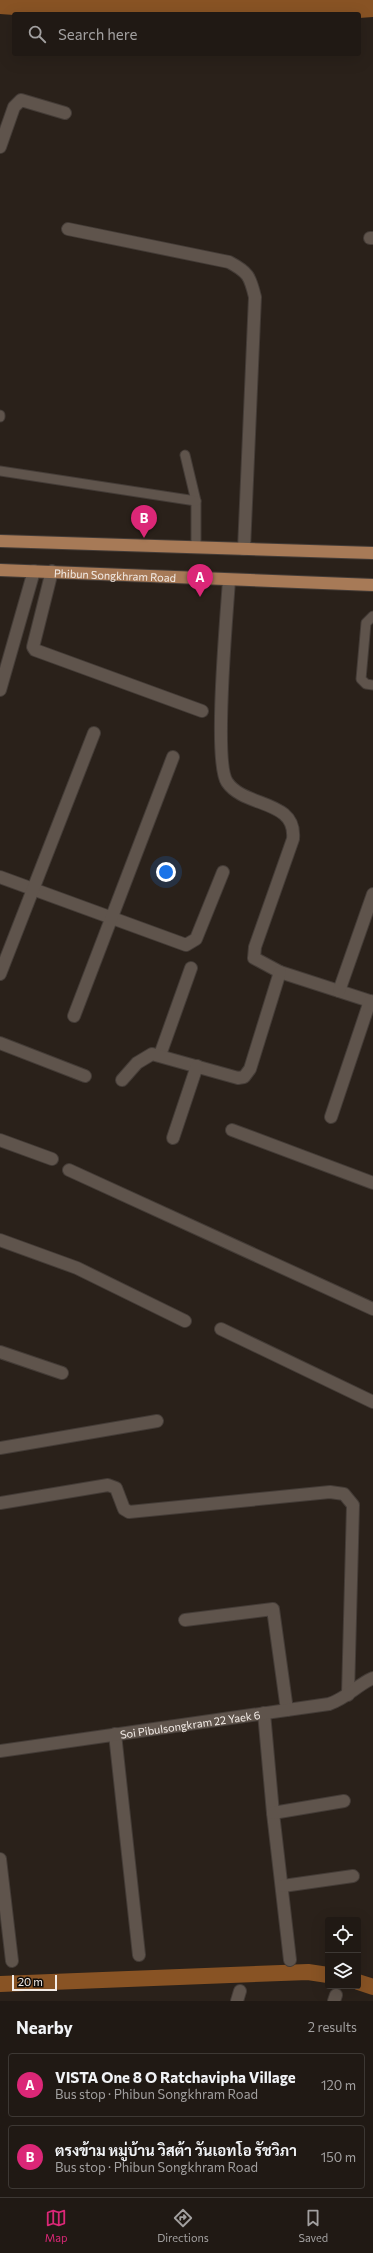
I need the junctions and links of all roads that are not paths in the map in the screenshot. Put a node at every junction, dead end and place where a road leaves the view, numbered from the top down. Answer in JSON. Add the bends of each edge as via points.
{"nodes":[{"id":1,"x":64,"y":113,"type":"dead end"},
{"id":2,"x":0,"y":147,"type":"edge"},
{"id":3,"x":68,"y":229,"type":"dead end"},
{"id":4,"x":185,"y":455,"type":"dead end"},
{"id":5,"x":0,"y":470,"type":"edge"},
{"id":6,"x":196,"y":501,"type":"junction"},
{"id":7,"x":0,"y":541,"type":"edge"},
{"id":8,"x":196,"y":548,"type":"junction"},
{"id":9,"x":244,"y":550,"type":"junction"},
{"id":10,"x":373,"y":553,"type":"edge"},
{"id":11,"x":0,"y":570,"type":"edge"},
{"id":12,"x":34,"y":571,"type":"junction"},
{"id":13,"x":52,"y":571,"type":"junction"},
{"id":14,"x":229,"y":580,"type":"junction"},
{"id":15,"x":373,"y":586,"type":"edge"},
{"id":16,"x":373,"y":616,"type":"edge"},
{"id":17,"x":373,"y":685,"type":"edge"},
{"id":18,"x":0,"y":690,"type":"edge"},
{"id":19,"x":202,"y":711,"type":"dead end"},
{"id":20,"x":94,"y":733,"type":"dead end"},
{"id":21,"x":173,"y":757,"type":"dead end"},
{"id":22,"x":223,"y":872,"type":"dead end"},
{"id":23,"x":0,"y":877,"type":"edge"},
{"id":24,"x":34,"y":889,"type":"junction"},
{"id":25,"x":373,"y":894,"type":"edge"},
{"id":26,"x":112,"y":919,"type":"junction"},
{"id":27,"x":191,"y":968,"type":"dead end"},
{"id":28,"x":280,"y":972,"type":"junction"},
{"id":29,"x":0,"y":974,"type":"edge"},
{"id":30,"x":339,"y":991,"type":"junction"},
{"id":31,"x":372,"y":1002,"type":"edge"},
{"id":32,"x":74,"y":1016,"type":"dead end"},
{"id":33,"x":0,"y":1043,"type":"edge"},
{"id":34,"x":160,"y":1055,"type":"junction"},
{"id":35,"x":197,"y":1066,"type":"junction"},
{"id":36,"x":85,"y":1076,"type":"dead end"},
{"id":37,"x":122,"y":1080,"type":"dead end"},
{"id":38,"x":331,"y":1117,"type":"dead end"},
{"id":39,"x":232,"y":1130,"type":"dead end"},
{"id":40,"x":173,"y":1138,"type":"dead end"},
{"id":41,"x":0,"y":1140,"type":"edge"},
{"id":42,"x":52,"y":1159,"type":"dead end"},
{"id":43,"x":69,"y":1170,"type":"dead end"},
{"id":44,"x":373,"y":1183,"type":"edge"},
{"id":45,"x":0,"y":1240,"type":"edge"},
{"id":46,"x":373,"y":1309,"type":"edge"},
{"id":47,"x":185,"y":1321,"type":"dead end"},
{"id":48,"x":221,"y":1329,"type":"dead end"},
{"id":49,"x":0,"y":1352,"type":"edge"},
{"id":50,"x":62,"y":1373,"type":"dead end"},
{"id":51,"x":373,"y":1402,"type":"edge"},
{"id":52,"x":157,"y":1421,"type":"dead end"},
{"id":53,"x":0,"y":1448,"type":"edge"},
{"id":54,"x":0,"y":1503,"type":"edge"},
{"id":55,"x":184,"y":1620,"type":"dead end"},
{"id":56,"x":373,"y":1678,"type":"edge"},
{"id":57,"x":348,"y":1695,"type":"junction"},
{"id":58,"x":287,"y":1710,"type":"junction"},
{"id":59,"x":264,"y":1713,"type":"junction"},
{"id":60,"x":115,"y":1734,"type":"junction"},
{"id":61,"x":0,"y":1751,"type":"edge"},
{"id":62,"x":344,"y":1801,"type":"dead end"},
{"id":63,"x":273,"y":1812,"type":"junction"},
{"id":64,"x":0,"y":1859,"type":"edge"},
{"id":65,"x":353,"y":1876,"type":"dead end"},
{"id":66,"x":283,"y":1886,"type":"junction"},
{"id":67,"x":2,"y":1896,"type":"edge"},
{"id":68,"x":139,"y":1955,"type":"dead end"},
{"id":69,"x":290,"y":1960,"type":"dead end"},
{"id":70,"x":12,"y":1961,"type":"dead end"}],
"edges":[{"from":1,"to":2,"type":"street","via":[[21,100],[14,107]]},
{"from":3,"to":9,"type":"street","via":[[229,262],[244,270],[251,280],[255,297]]},
{"from":4,"to":6,"type":"lane"},
{"from":5,"to":6,"type":"lane"},
{"from":6,"to":8,"type":"lane"},
{"from":7,"to":8,"type":"main road"},
{"from":8,"to":9,"type":"main road"},
{"from":9,"to":10,"type":"main road"},
{"from":11,"to":12,"type":"main road","name":"Phibun Songkhram Road"},
{"from":12,"to":13,"type":"main road","name":"Phibun Songkhram Road"},
{"from":12,"to":18,"type":"street"},
{"from":13,"to":14,"type":"main road","name":"Phibun Songkhram Road"},
{"from":13,"to":19,"type":"street","via":[[33,647],[35,650],[42,655],[115,678]]},
{"from":14,"to":15,"type":"main road","name":"Phibun Songkhram Road"},
{"from":14,"to":28,"type":"street","via":[[222,715],[222,770],[227,783],[236,792],[285,814],[294,829],[293,839],[255,947],[254,958]]},
{"from":16,"to":17,"type":"lane","via":[[366,623],[361,679],[366,684]]},
{"from":20,"to":24,"type":"street"},
{"from":21,"to":26,"type":"street"},
{"from":22,"to":26,"type":"street","via":[[196,939],[191,943],[179,944]]},
{"from":23,"to":24,"type":"street"},
{"from":24,"to":26,"type":"street"},
{"from":24,"to":29,"type":"street"},
{"from":25,"to":30,"type":"street"},
{"from":26,"to":32,"type":"street"},
{"from":27,"to":34,"type":"street"},
{"from":28,"to":30,"type":"street"},
{"from":28,"to":35,"type":"street","via":[[250,1069],[244,1077],[238,1078]]},
{"from":30,"to":31,"type":"street"},
{"from":31,"to":38,"type":"street"},
{"from":33,"to":36,"type":"street"},
{"from":34,"to":35,"type":"street"},
{"from":34,"to":37,"type":"street","via":[[147,1056]]},
{"from":35,"to":40,"type":"street"},
{"from":39,"to":44,"type":"street"},
{"from":41,"to":42,"type":"street"},
{"from":43,"to":46,"type":"street"},
{"from":45,"to":47,"type":"street","via":[[77,1268]]},
{"from":48,"to":51,"type":"street"},
{"from":49,"to":50,"type":"street"},
{"from":52,"to":53,"type":"street"},
{"from":54,"to":57,"type":"street","via":[[108,1485],[116,1488],[124,1509],[129,1512],[330,1492],[344,1494],[353,1506]]},
{"from":55,"to":58,"type":"street","via":[[273,1609]]},
{"from":56,"to":57,"type":"street","name":"Soi Pibulsongkram 22 Yaek 6","via":[[362,1683]]},
{"from":57,"to":58,"type":"street","name":"Soi Pibulsongkram 22 Yaek 6","via":[[329,1704]]},
{"from":58,"to":59,"type":"street","name":"Soi Pibulsongkram 22 Yaek 6"},
{"from":59,"to":60,"type":"street","name":"Soi Pibulsongkram 22 Yaek 6"},
{"from":59,"to":63,"type":"street"},
{"from":60,"to":61,"type":"street","name":"Soi Pibulsongkram 22 Yaek 6"},
{"from":60,"to":68,"type":"street"},
{"from":62,"to":63,"type":"street"},
{"from":63,"to":66,"type":"street"},
{"from":64,"to":67,"type":"street"},
{"from":65,"to":66,"type":"street"},
{"from":66,"to":69,"type":"street"},
{"from":67,"to":70,"type":"street"}]}
